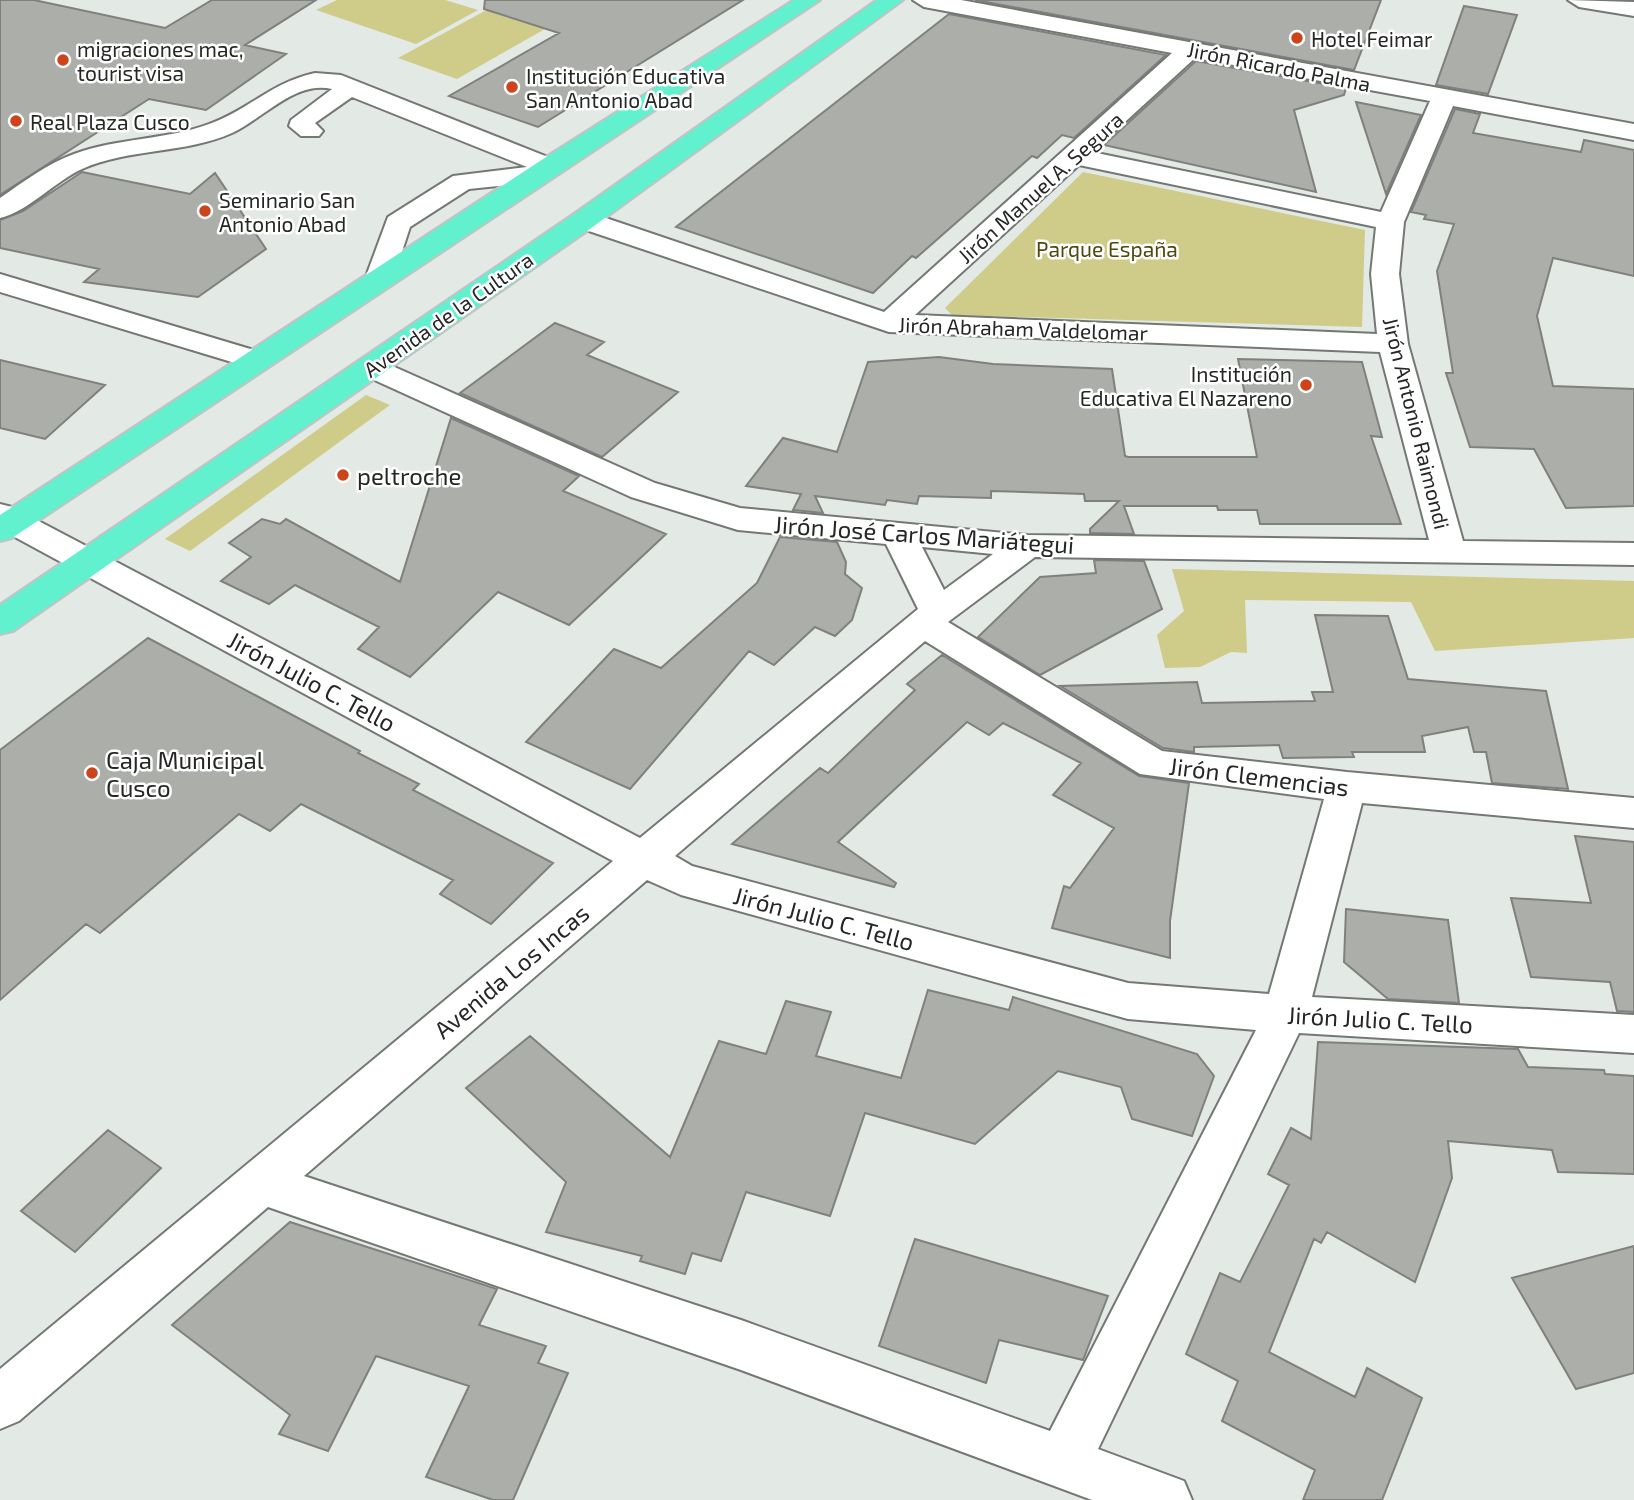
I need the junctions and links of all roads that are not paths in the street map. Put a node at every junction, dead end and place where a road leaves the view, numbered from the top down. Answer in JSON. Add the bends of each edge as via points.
{"nodes":[{"id":1,"x":809,"y":0,"type":"edge"},
{"id":2,"x":892,"y":0,"type":"edge"},
{"id":3,"x":1578,"y":0,"type":"edge"},
{"id":4,"x":931,"y":1,"type":"edge"},
{"id":5,"x":1634,"y":9,"type":"edge"},
{"id":6,"x":1191,"y":50,"type":"junction"},
{"id":7,"x":349,"y":88,"type":"junction"},
{"id":8,"x":1444,"y":97,"type":"junction"},
{"id":9,"x":310,"y":131,"type":"dead end"},
{"id":10,"x":1634,"y":132,"type":"edge"},
{"id":11,"x":1074,"y":156,"type":"junction"},
{"id":12,"x":544,"y":171,"type":"junction"},
{"id":13,"x":0,"y":209,"type":"edge"},
{"id":14,"x":584,"y":220,"type":"junction"},
{"id":15,"x":1390,"y":222,"type":"junction"},
{"id":16,"x":379,"y":279,"type":"junction"},
{"id":17,"x":0,"y":283,"type":"edge"},
{"id":18,"x":889,"y":323,"type":"junction"},
{"id":19,"x":1393,"y":344,"type":"junction"},
{"id":20,"x":256,"y":360,"type":"junction"},
{"id":21,"x":370,"y":367,"type":"junction"},
{"id":22,"x":5,"y":522,"type":"edge"},
{"id":23,"x":898,"y":534,"type":"junction"},
{"id":24,"x":1027,"y":546,"type":"junction"},
{"id":25,"x":1449,"y":551,"type":"junction"},
{"id":26,"x":1634,"y":554,"type":"edge"},
{"id":27,"x":88,"y":560,"type":"junction"},
{"id":28,"x":930,"y":618,"type":"junction"},
{"id":29,"x":0,"y":622,"type":"edge"},
{"id":30,"x":1347,"y":788,"type":"junction"},
{"id":31,"x":1634,"y":813,"type":"edge"},
{"id":32,"x":644,"y":859,"type":"junction"},
{"id":33,"x":1286,"y":1014,"type":"junction"},
{"id":34,"x":1634,"y":1034,"type":"edge"},
{"id":35,"x":261,"y":1183,"type":"junction"},
{"id":36,"x":0,"y":1403,"type":"edge"},
{"id":37,"x":1063,"y":1462,"type":"junction"},
{"id":38,"x":1166,"y":1500,"type":"edge"}],
"edges":[{"from":1,"to":12,"type":"highway"},
{"from":2,"to":14,"type":"highway","name":"Avenida de la Cultura"},
{"from":3,"to":5,"type":"street"},
{"from":4,"to":6,"type":"street","name":"Jirón Ricardo Palma"},
{"from":6,"to":8,"type":"street","name":"Jirón Ricardo Palma"},
{"from":6,"to":11,"type":"street","name":"Jirón Manuel A. Segura"},
{"from":7,"to":9,"type":"street","via":[[304,120],[302,126]]},
{"from":7,"to":12,"type":"street","via":[[412,124]]},
{"from":7,"to":13,"type":"street","via":[[303,70],[283,89],[226,126],[196,138],[96,155],[68,165]]},
{"from":8,"to":10,"type":"street","name":"Jirón Ricardo Palma"},
{"from":8,"to":15,"type":"street","name":"Jirón Antonio Raimondi"},
{"from":11,"to":15,"type":"street"},
{"from":11,"to":18,"type":"street","name":"Jirón Manuel A. Segura"},
{"from":12,"to":16,"type":"highway"},
{"from":12,"to":16,"type":"street","via":[[462,182],[398,223]]},
{"from":14,"to":18,"type":"street","name":"Jirón Abraham Valdelomar"},
{"from":14,"to":21,"type":"highway","name":"Avenida de la Cultura"},
{"from":15,"to":19,"type":"street","name":"Jirón Antonio Raimondi","via":[[1385,274]]},
{"from":16,"to":20,"type":"highway"},
{"from":17,"to":20,"type":"street"},
{"from":18,"to":19,"type":"street","name":"Jirón Abraham Valdelomar"},
{"from":19,"to":25,"type":"street","name":"Jirón Antonio Raimondi"},
{"from":20,"to":22,"type":"highway"},
{"from":21,"to":23,"type":"street","name":"Jirón José Carlos Mariátegui","via":[[643,490],[738,519]]},
{"from":21,"to":27,"type":"highway","name":"Avenida de la Cultura"},
{"from":22,"to":27,"type":"street","name":"Jirón Julio C. Tello"},
{"from":23,"to":24,"type":"street","name":"Jirón José Carlos Mariátegui"},
{"from":23,"to":28,"type":"street"},
{"from":24,"to":25,"type":"street","name":"Jirón José Carlos Mariátegui"},
{"from":24,"to":28,"type":"street","name":"Avenida Los Incas"},
{"from":25,"to":26,"type":"street","name":"Jirón José Carlos Mariátegui"},
{"from":27,"to":29,"type":"highway","name":"Avenida de la Cultura"},
{"from":27,"to":32,"type":"street","name":"Jirón Julio C. Tello"},
{"from":28,"to":30,"type":"street","name":"Jirón Clemencias","via":[[1154,764]]},
{"from":28,"to":32,"type":"street","name":"Avenida Los Incas"},
{"from":30,"to":31,"type":"street","name":"Jirón Clemencias"},
{"from":30,"to":33,"type":"street"},
{"from":32,"to":33,"type":"street","name":"Jirón Julio C. Tello","via":[[681,879],[1128,1001]]},
{"from":32,"to":35,"type":"street","name":"Avenida Los Incas"},
{"from":33,"to":34,"type":"street","name":"Jirón Julio C. Tello"},
{"from":33,"to":37,"type":"street"},
{"from":35,"to":36,"type":"street","name":"Avenida Los Incas"},
{"from":35,"to":37,"type":"street","via":[[741,1345]]},
{"from":37,"to":38,"type":"street"}]}
